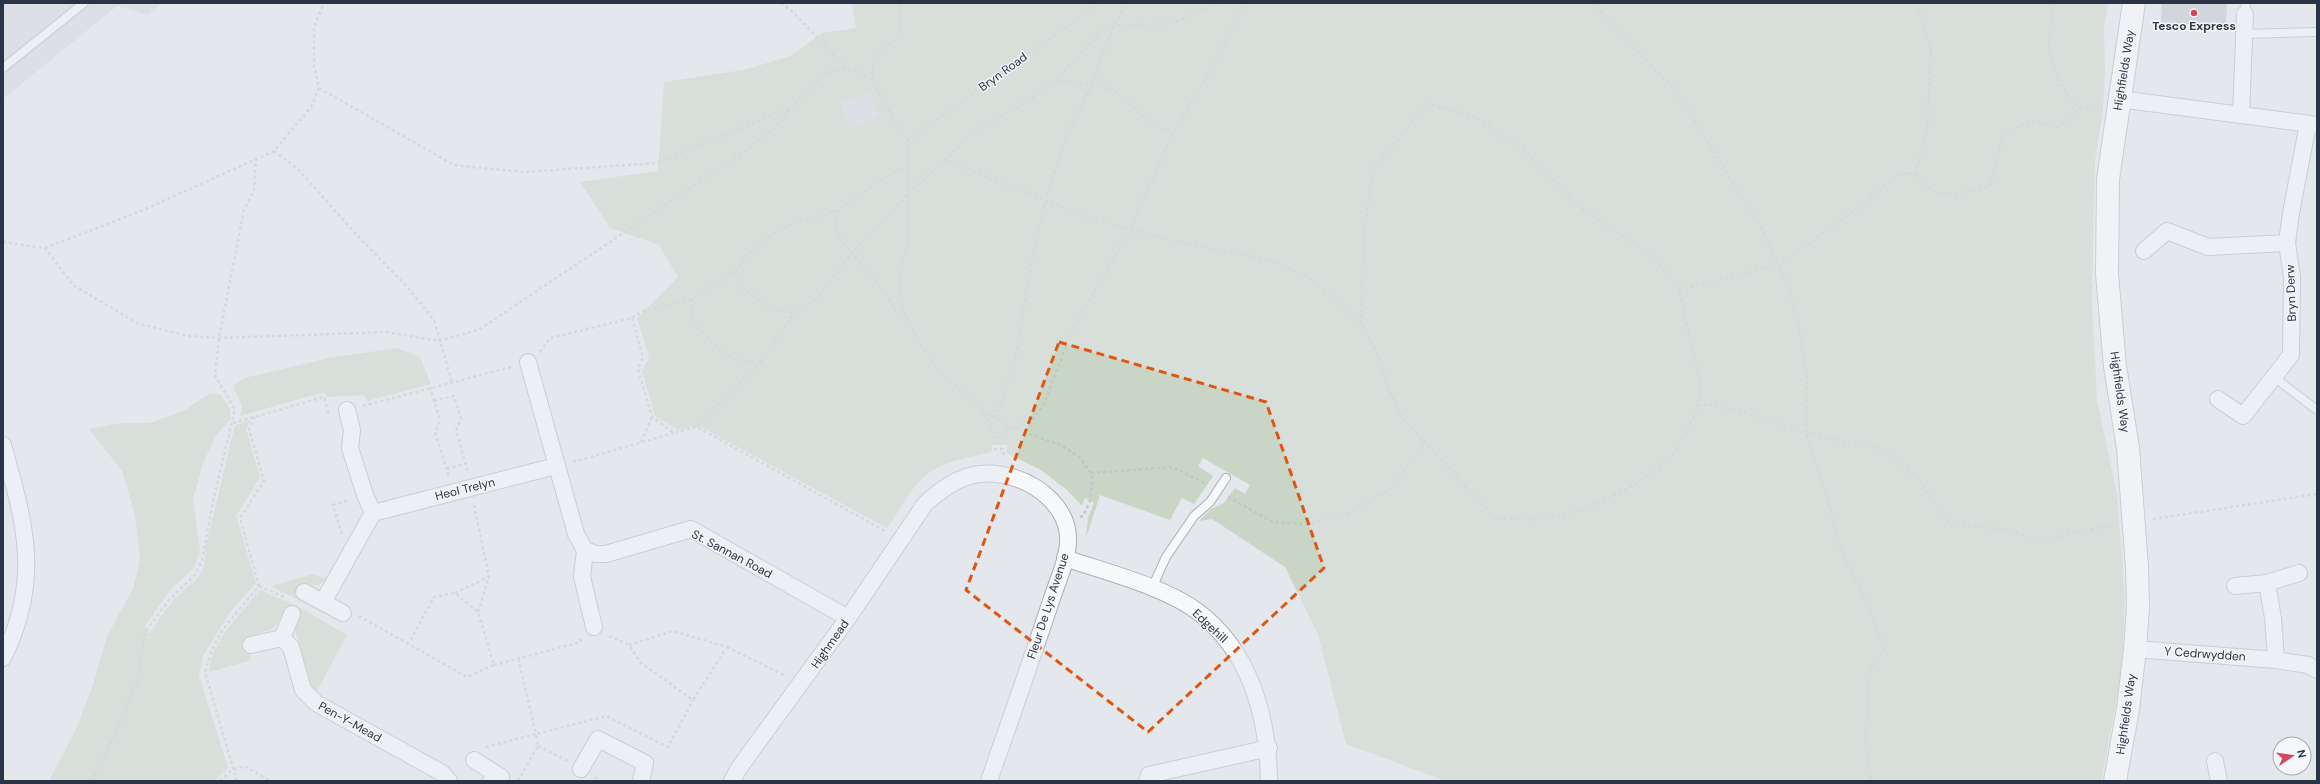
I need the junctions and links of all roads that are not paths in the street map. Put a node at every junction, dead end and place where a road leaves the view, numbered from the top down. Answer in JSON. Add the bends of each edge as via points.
{"nodes":[{"id":1,"x":84,"y":3,"type":"edge"},
{"id":2,"x":2134,"y":3,"type":"edge"},
{"id":3,"x":2245,"y":8,"type":"edge"},
{"id":4,"x":2317,"y":32,"type":"edge"},
{"id":5,"x":2244,"y":34,"type":"junction"},
{"id":6,"x":3,"y":68,"type":"edge"},
{"id":7,"x":2118,"y":106,"type":"junction"},
{"id":8,"x":2241,"y":115,"type":"junction"},
{"id":9,"x":2312,"y":124,"type":"edge"},
{"id":10,"x":2287,"y":243,"type":"junction"},
{"id":11,"x":2144,"y":251,"type":"dead end"},
{"id":12,"x":528,"y":361,"type":"road end"},
{"id":13,"x":2274,"y":377,"type":"junction"},
{"id":14,"x":2218,"y":399,"type":"dead end"},
{"id":15,"x":346,"y":410,"type":"dead end"},
{"id":16,"x":2317,"y":410,"type":"edge"},
{"id":17,"x":3,"y":445,"type":"edge"},
{"id":18,"x":556,"y":466,"type":"junction"},
{"id":19,"x":1226,"y":478,"type":"dead end"},
{"id":20,"x":925,"y":504,"type":"joint"},
{"id":21,"x":373,"y":513,"type":"junction"},
{"id":22,"x":585,"y":550,"type":"junction"},
{"id":23,"x":1065,"y":558,"type":"junction"},
{"id":24,"x":2299,"y":573,"type":"dead end"},
{"id":25,"x":2267,"y":583,"type":"junction"},
{"id":26,"x":2235,"y":586,"type":"dead end"},
{"id":27,"x":1152,"y":588,"type":"junction"},
{"id":28,"x":323,"y":602,"type":"junction"},
{"id":29,"x":350,"y":614,"type":"road end"},
{"id":30,"x":848,"y":618,"type":"junction"},
{"id":31,"x":591,"y":634,"type":"road end"},
{"id":32,"x":282,"y":638,"type":"junction"},
{"id":33,"x":251,"y":645,"type":"dead end"},
{"id":34,"x":2134,"y":648,"type":"junction"},
{"id":35,"x":3,"y":658,"type":"edge"},
{"id":36,"x":2276,"y":660,"type":"junction"},
{"id":37,"x":2317,"y":670,"type":"edge"},
{"id":38,"x":1269,"y":748,"type":"junction"},
{"id":39,"x":474,"y":760,"type":"road end"},
{"id":40,"x":2215,"y":761,"type":"dead end"},
{"id":41,"x":581,"y":769,"type":"dead end"},
{"id":42,"x":449,"y":781,"type":"edge"},
{"id":43,"x":491,"y":781,"type":"edge"},
{"id":44,"x":641,"y":781,"type":"edge"},
{"id":45,"x":732,"y":781,"type":"edge"},
{"id":46,"x":989,"y":781,"type":"edge"},
{"id":47,"x":1147,"y":781,"type":"edge"},
{"id":48,"x":1269,"y":781,"type":"edge"},
{"id":49,"x":2115,"y":781,"type":"edge"},
{"id":50,"x":2219,"y":781,"type":"edge"}],
"edges":[{"from":1,"to":6,"type":"lane"},
{"from":2,"to":7,"type":"main road","name":"Highfields Way"},
{"from":3,"to":5,"type":"street"},
{"from":4,"to":5,"type":"lane"},
{"from":5,"to":8,"type":"street"},
{"from":7,"to":8,"type":"street"},
{"from":7,"to":34,"type":"main road","name":"Highfields Way","via":[[2108,178],[2107,274],[2115,366],[2128,448],[2135,522],[2138,608]]},
{"from":8,"to":9,"type":"street"},
{"from":9,"to":10,"type":"street","name":"Bryn Derw"},
{"from":10,"to":11,"type":"street","via":[[2208,247],[2167,231]]},
{"from":10,"to":13,"type":"street","name":"Bryn Derw","via":[[2292,278],[2291,355]]},
{"from":12,"to":18,"type":"street"},
{"from":13,"to":14,"type":"street","name":"Bryn Derw","via":[[2243,416]]},
{"from":13,"to":16,"type":"lane"},
{"from":15,"to":21,"type":"street","via":[[352,430],[350,448]]},
{"from":17,"to":35,"type":"street","via":[[20,507],[26,540],[27,574],[21,611]]},
{"from":18,"to":21,"type":"street","name":"Heol Trelyn","via":[[470,483]]},
{"from":18,"to":22,"type":"street","via":[[576,534]]},
{"from":19,"to":27,"type":"lane","via":[[1210,502],[1194,516],[1166,557]]},
{"from":20,"to":23,"type":"street","name":"Fleur De Lys Avenue","via":[[959,478],[979,474],[1002,474],[1024,481],[1040,490],[1055,504],[1065,523],[1068,537]]},
{"from":20,"to":30,"type":"street","name":"Highmead"},
{"from":21,"to":28,"type":"street"},
{"from":22,"to":30,"type":"street","name":"St. Sannan Road","via":[[606,554],[691,529]]},
{"from":22,"to":31,"type":"street","via":[[582,577],[589,607]]},
{"from":23,"to":27,"type":"street","name":"Edgehill"},
{"from":23,"to":46,"type":"street","name":"Fleur De Lys Avenue"},
{"from":24,"to":25,"type":"street"},
{"from":25,"to":26,"type":"street"},
{"from":25,"to":36,"type":"street"},
{"from":27,"to":38,"type":"street","name":"Edgehill","via":[[1197,611],[1235,650],[1249,674],[1260,707]]},
{"from":28,"to":29,"type":"street"},
{"from":28,"to":32,"type":"street","via":[[296,602]]},
{"from":30,"to":45,"type":"street","name":"Highmead"},
{"from":32,"to":33,"type":"street"},
{"from":32,"to":42,"type":"street","name":"Pen-Y-Mead","via":[[290,647],[303,690],[316,703],[442,773]]},
{"from":34,"to":36,"type":"street","name":"Y Cedrwydden"},
{"from":34,"to":49,"type":"main road","name":"Highfields Way","via":[[2128,709]]},
{"from":36,"to":37,"type":"street","name":"Y Cedrwydden","via":[[2308,665]]},
{"from":38,"to":47,"type":"street","via":[[1149,775]]},
{"from":38,"to":48,"type":"street","name":"Edgehill"},
{"from":39,"to":43,"type":"street","via":[[501,777]]},
{"from":40,"to":50,"type":"street"},
{"from":41,"to":44,"type":"street","via":[[598,739],[645,763]]}]}
